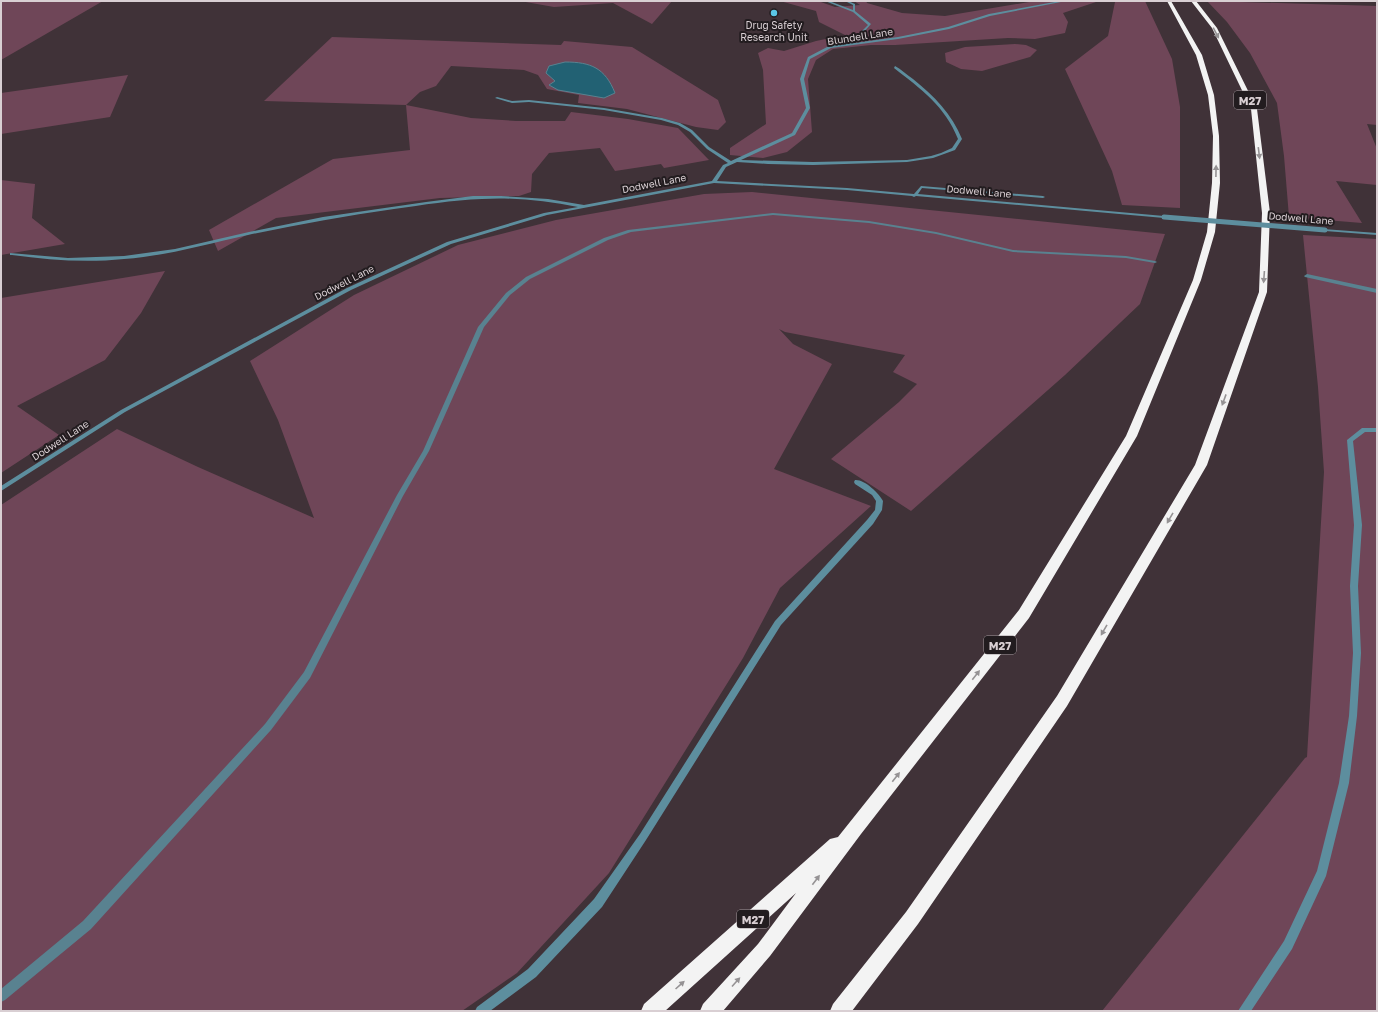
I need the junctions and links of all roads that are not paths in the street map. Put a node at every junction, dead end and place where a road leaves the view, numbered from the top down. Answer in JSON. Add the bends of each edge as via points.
{"nodes":[{"id":1,"x":826,"y":1,"type":"edge"},
{"id":2,"x":846,"y":1,"type":"edge"},
{"id":3,"x":1065,"y":1,"type":"edge"},
{"id":4,"x":1169,"y":1,"type":"edge"},
{"id":5,"x":1193,"y":1,"type":"edge"},
{"id":6,"x":854,"y":11,"type":"junction"},
{"id":7,"x":851,"y":44,"type":"junction"},
{"id":8,"x":895,"y":67,"type":"dead end"},
{"id":9,"x":497,"y":98,"type":"dead end"},
{"id":10,"x":736,"y":161,"type":"junction"},
{"id":11,"x":731,"y":163,"type":"junction"},
{"id":12,"x":714,"y":182,"type":"junction"},
{"id":13,"x":914,"y":196,"type":"junction"},
{"id":14,"x":1043,"y":197,"type":"dead end"},
{"id":15,"x":586,"y":207,"type":"junction"},
{"id":16,"x":1377,"y":234,"type":"edge"},
{"id":17,"x":12,"y":254,"type":"dead end"},
{"id":18,"x":1377,"y":430,"type":"edge"},
{"id":19,"x":857,"y":482,"type":"dead end"},
{"id":20,"x":1,"y":490,"type":"edge"},
{"id":21,"x":855,"y":828,"type":"junction"},
{"id":22,"x":912,"y":918,"type":"junction"},
{"id":23,"x":481,"y":1011,"type":"edge"},
{"id":24,"x":650,"y":1011,"type":"edge"},
{"id":25,"x":710,"y":1011,"type":"edge"},
{"id":26,"x":840,"y":1011,"type":"edge"},
{"id":27,"x":850,"y":1011,"type":"edge"},
{"id":28,"x":1244,"y":1011,"type":"edge"}],
"edges":[{"from":1,"to":6,"type":"street"},
{"from":2,"to":6,"type":"street","via":[[854,5]]},
{"from":3,"to":7,"type":"street","name":"Blundell Lane","via":[[988,15],[949,28]]},
{"from":21,"to":4,"type":"highway","number":"M27","one_way":true,"via":[[1024,614],[1131,436],[1197,280],[1210,232],[1216,183],[1216,136],[1211,95],[1199,55]]},
{"from":5,"to":22,"type":"highway","number":"M27","one_way":true,"via":[[1214,28],[1254,109],[1266,213],[1263,292],[1201,465],[1062,701]]},
{"from":6,"to":7,"type":"street","via":[[870,25]]},
{"from":7,"to":10,"type":"street","name":"Blundell Lane","via":[[830,47],[809,58],[802,79],[808,108],[794,134]]},
{"from":8,"to":10,"type":"street","via":[[933,97],[946,112],[960,140],[954,149],[933,157],[880,162]]},
{"from":9,"to":11,"type":"street","via":[[604,109],[680,124],[708,148]]},
{"from":10,"to":11,"type":"street","name":"Blundell Lane"},
{"from":11,"to":12,"type":"street","name":"Blundell Lane","via":[[724,166]]},
{"from":12,"to":13,"type":"street","name":"Dodwell Lane","via":[[847,189]]},
{"from":12,"to":15,"type":"street","name":"Dodwell Lane"},
{"from":13,"to":14,"type":"street","via":[[922,187]]},
{"from":13,"to":16,"type":"street","name":"Dodwell Lane","bridge":true},
{"from":15,"to":17,"type":"street","via":[[556,200],[489,196],[348,214],[162,253],[119,259],[71,260]]},
{"from":15,"to":20,"type":"street","name":"Dodwell Lane","via":[[546,214],[450,243],[349,289],[123,411]]},
{"from":18,"to":28,"type":"street","via":[[1364,430],[1350,440],[1358,526],[1354,586],[1357,653],[1353,716],[1344,783],[1322,872],[1288,944]]},
{"from":19,"to":23,"type":"street","via":[[874,493],[880,501],[878,510],[870,522],[778,623],[643,837],[598,903],[532,973]]},
{"from":24,"to":21,"type":"highway","number":"M27","one_way":true},
{"from":25,"to":21,"type":"highway","number":"M27","one_way":true,"via":[[764,950]]},
{"from":22,"to":26,"type":"highway","number":"M27"},
{"from":22,"to":27,"type":"highway","number":"M27"}]}
